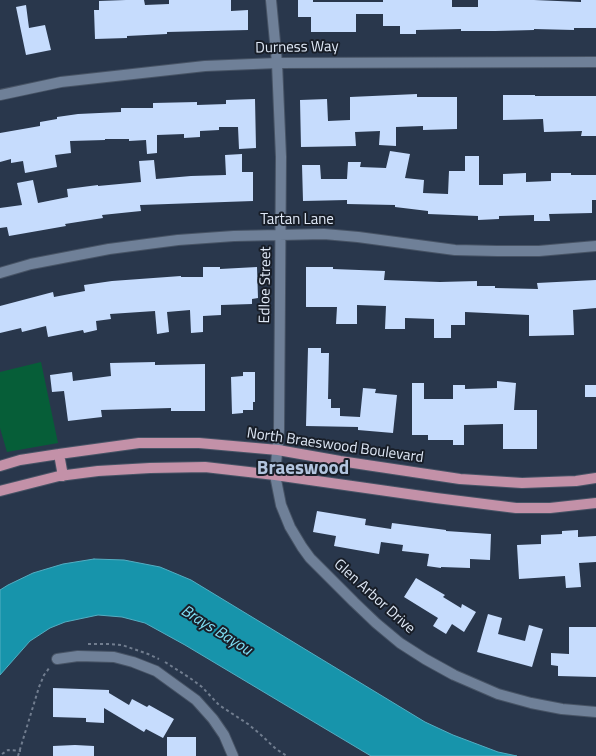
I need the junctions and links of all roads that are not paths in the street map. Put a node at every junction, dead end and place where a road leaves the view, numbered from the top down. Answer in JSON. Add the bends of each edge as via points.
{"nodes":[{"id":1,"x":271,"y":0,"type":"edge"},
{"id":2,"x":596,"y":62,"type":"edge"},
{"id":3,"x":277,"y":63,"type":"junction"},
{"id":4,"x":0,"y":95,"type":"edge"},
{"id":5,"x":281,"y":234,"type":"junction"},
{"id":6,"x":596,"y":246,"type":"edge"},
{"id":7,"x":0,"y":273,"type":"edge"},
{"id":8,"x":278,"y":450,"type":"junction"},
{"id":9,"x":59,"y":454,"type":"junction"},
{"id":10,"x":0,"y":466,"type":"edge"},
{"id":11,"x":275,"y":475,"type":"junction"},
{"id":12,"x":63,"y":476,"type":"junction"},
{"id":13,"x":596,"y":478,"type":"edge"},
{"id":14,"x":0,"y":491,"type":"edge"},
{"id":15,"x":596,"y":503,"type":"edge"},
{"id":16,"x":57,"y":659,"type":"road end"},
{"id":17,"x":596,"y":712,"type":"edge"},
{"id":18,"x":233,"y":756,"type":"edge"}],
"edges":[{"from":1,"to":3,"type":"street","name":"Edloe Street"},
{"from":2,"to":3,"type":"street","name":"Durness Way"},
{"from":3,"to":4,"type":"street","name":"Durness Way","via":[[206,66],[103,77],[61,82]]},
{"from":3,"to":5,"type":"street","name":"Edloe Street"},
{"from":5,"to":6,"type":"street","name":"Tartan Lane","via":[[358,237],[455,250],[539,251]]},
{"from":5,"to":7,"type":"street","name":"Tartan Lane","via":[[185,240],[109,249],[31,264]]},
{"from":5,"to":8,"type":"street","name":"Edloe Street"},
{"from":8,"to":9,"type":"main road","name":"North Braeswood Boulevard","via":[[199,443],[139,443]]},
{"from":8,"to":11,"type":"street","name":"Glen Arbor Drive"},
{"from":8,"to":13,"type":"main road","name":"North Braeswood Boulevard","via":[[460,479],[522,483]]},
{"from":9,"to":10,"type":"main road","name":"North Braeswood Boulevard"},
{"from":9,"to":12,"type":"main road"},
{"from":11,"to":12,"type":"main road","via":[[197,467],[150,468]]},
{"from":11,"to":15,"type":"main road","via":[[516,508],[550,508]]},
{"from":11,"to":17,"type":"street","name":"Glen Arbor Drive","via":[[290,527],[306,552],[354,602],[400,643],[454,675],[498,694],[562,710]]},
{"from":12,"to":14,"type":"main road"},
{"from":16,"to":18,"type":"street","via":[[78,656],[114,657],[156,671],[196,700],[224,735]]}]}
